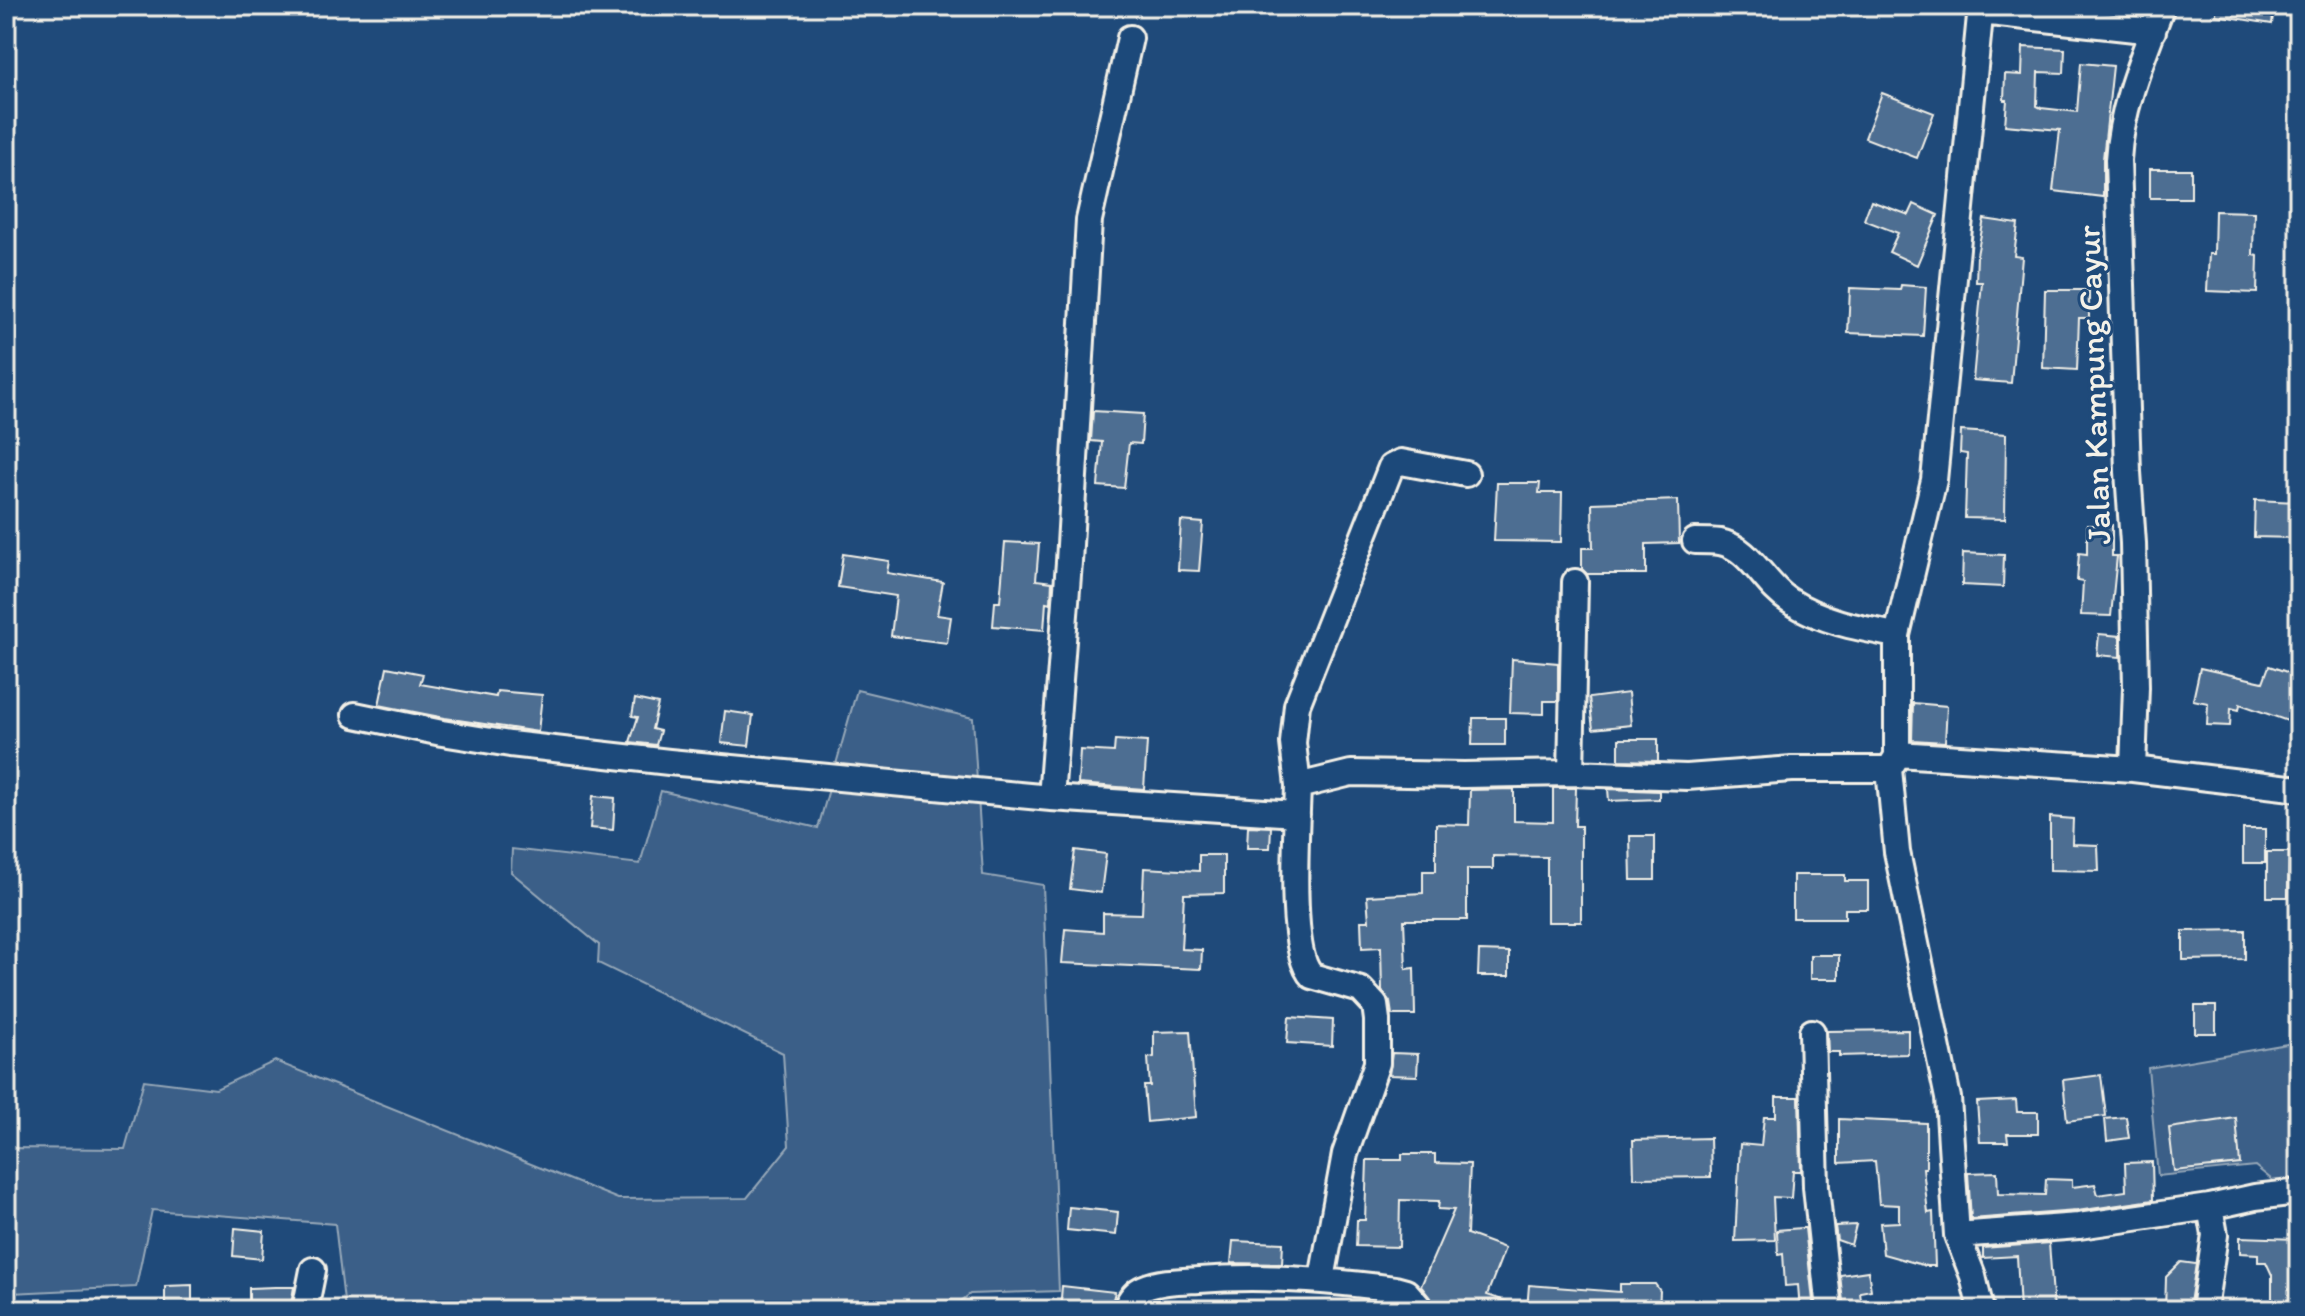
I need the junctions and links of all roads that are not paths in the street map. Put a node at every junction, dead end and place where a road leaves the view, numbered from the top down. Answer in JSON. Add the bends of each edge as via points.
{"nodes":[{"id":1,"x":2162,"y":6,"type":"edge"},
{"id":2,"x":1981,"y":9,"type":"edge"},
{"id":3,"x":2153,"y":31,"type":"junction"},
{"id":4,"x":1130,"y":38,"type":"dead end"},
{"id":5,"x":1466,"y":474,"type":"dead end"},
{"id":6,"x":1695,"y":541,"type":"dead end"},
{"id":7,"x":1575,"y":582,"type":"dead end"},
{"id":8,"x":1897,"y":635,"type":"junction"},
{"id":9,"x":355,"y":715,"type":"dead end"},
{"id":10,"x":1893,"y":761,"type":"junction"},
{"id":11,"x":2133,"y":769,"type":"junction"},
{"id":12,"x":1571,"y":773,"type":"junction"},
{"id":13,"x":1298,"y":786,"type":"junction"},
{"id":14,"x":2299,"y":789,"type":"edge"},
{"id":15,"x":1051,"y":798,"type":"junction"},
{"id":16,"x":1297,"y":814,"type":"junction"},
{"id":17,"x":1812,"y":1032,"type":"dead end"},
{"id":18,"x":2299,"y":1192,"type":"edge"},
{"id":19,"x":2210,"y":1207,"type":"junction"},
{"id":20,"x":1957,"y":1235,"type":"junction"},
{"id":21,"x":313,"y":1270,"type":"dead end"},
{"id":22,"x":1322,"y":1279,"type":"junction"},
{"id":23,"x":1421,"y":1309,"type":"edge"},
{"id":24,"x":305,"y":1310,"type":"edge"},
{"id":25,"x":1125,"y":1310,"type":"edge"},
{"id":26,"x":1829,"y":1310,"type":"edge"},
{"id":27,"x":1981,"y":1310,"type":"edge"},
{"id":28,"x":2204,"y":1310,"type":"edge"}],
"edges":[{"from":1,"to":3,"type":"street","name":"Jalan Kampung Cayur"},
{"from":2,"to":3,"type":"street"},
{"from":2,"to":8,"type":"street","via":[[1934,480]]},
{"from":3,"to":11,"type":"street","name":"Jalan Kampung Cayur","via":[[2129,97],[2118,160],[2133,543]]},
{"from":4,"to":15,"type":"street","via":[[1089,220]]},
{"from":5,"to":13,"type":"street","via":[[1401,462],[1391,467],[1297,705],[1293,743]]},
{"from":6,"to":8,"type":"street","via":[[1734,548],[1786,599],[1812,614]]},
{"from":7,"to":12,"type":"street"},
{"from":8,"to":10,"type":"street"},
{"from":9,"to":15,"type":"street","via":[[510,744]]},
{"from":10,"to":11,"type":"street"},
{"from":10,"to":12,"type":"street","via":[[1687,777]]},
{"from":10,"to":20,"type":"street","via":[[1897,852],[1948,1098]]},
{"from":11,"to":14,"type":"street"},
{"from":12,"to":13,"type":"street","via":[[1351,773]]},
{"from":13,"to":16,"type":"street"},
{"from":15,"to":16,"type":"street"},
{"from":16,"to":22,"type":"street","via":[[1296,933],[1306,970],[1319,979],[1361,990],[1375,1005],[1377,1020],[1377,1063],[1345,1154]]},
{"from":17,"to":26,"type":"street","via":[[1816,1187]]},
{"from":18,"to":19,"type":"street"},
{"from":19,"to":20,"type":"street","via":[[2079,1226]]},
{"from":19,"to":28,"type":"street","via":[[2215,1235]]},
{"from":20,"to":27,"type":"street"},
{"from":21,"to":24,"type":"street"},
{"from":22,"to":23,"type":"street","via":[[1406,1292]]},
{"from":22,"to":25,"type":"street","via":[[1173,1281],[1143,1288]]}]}
